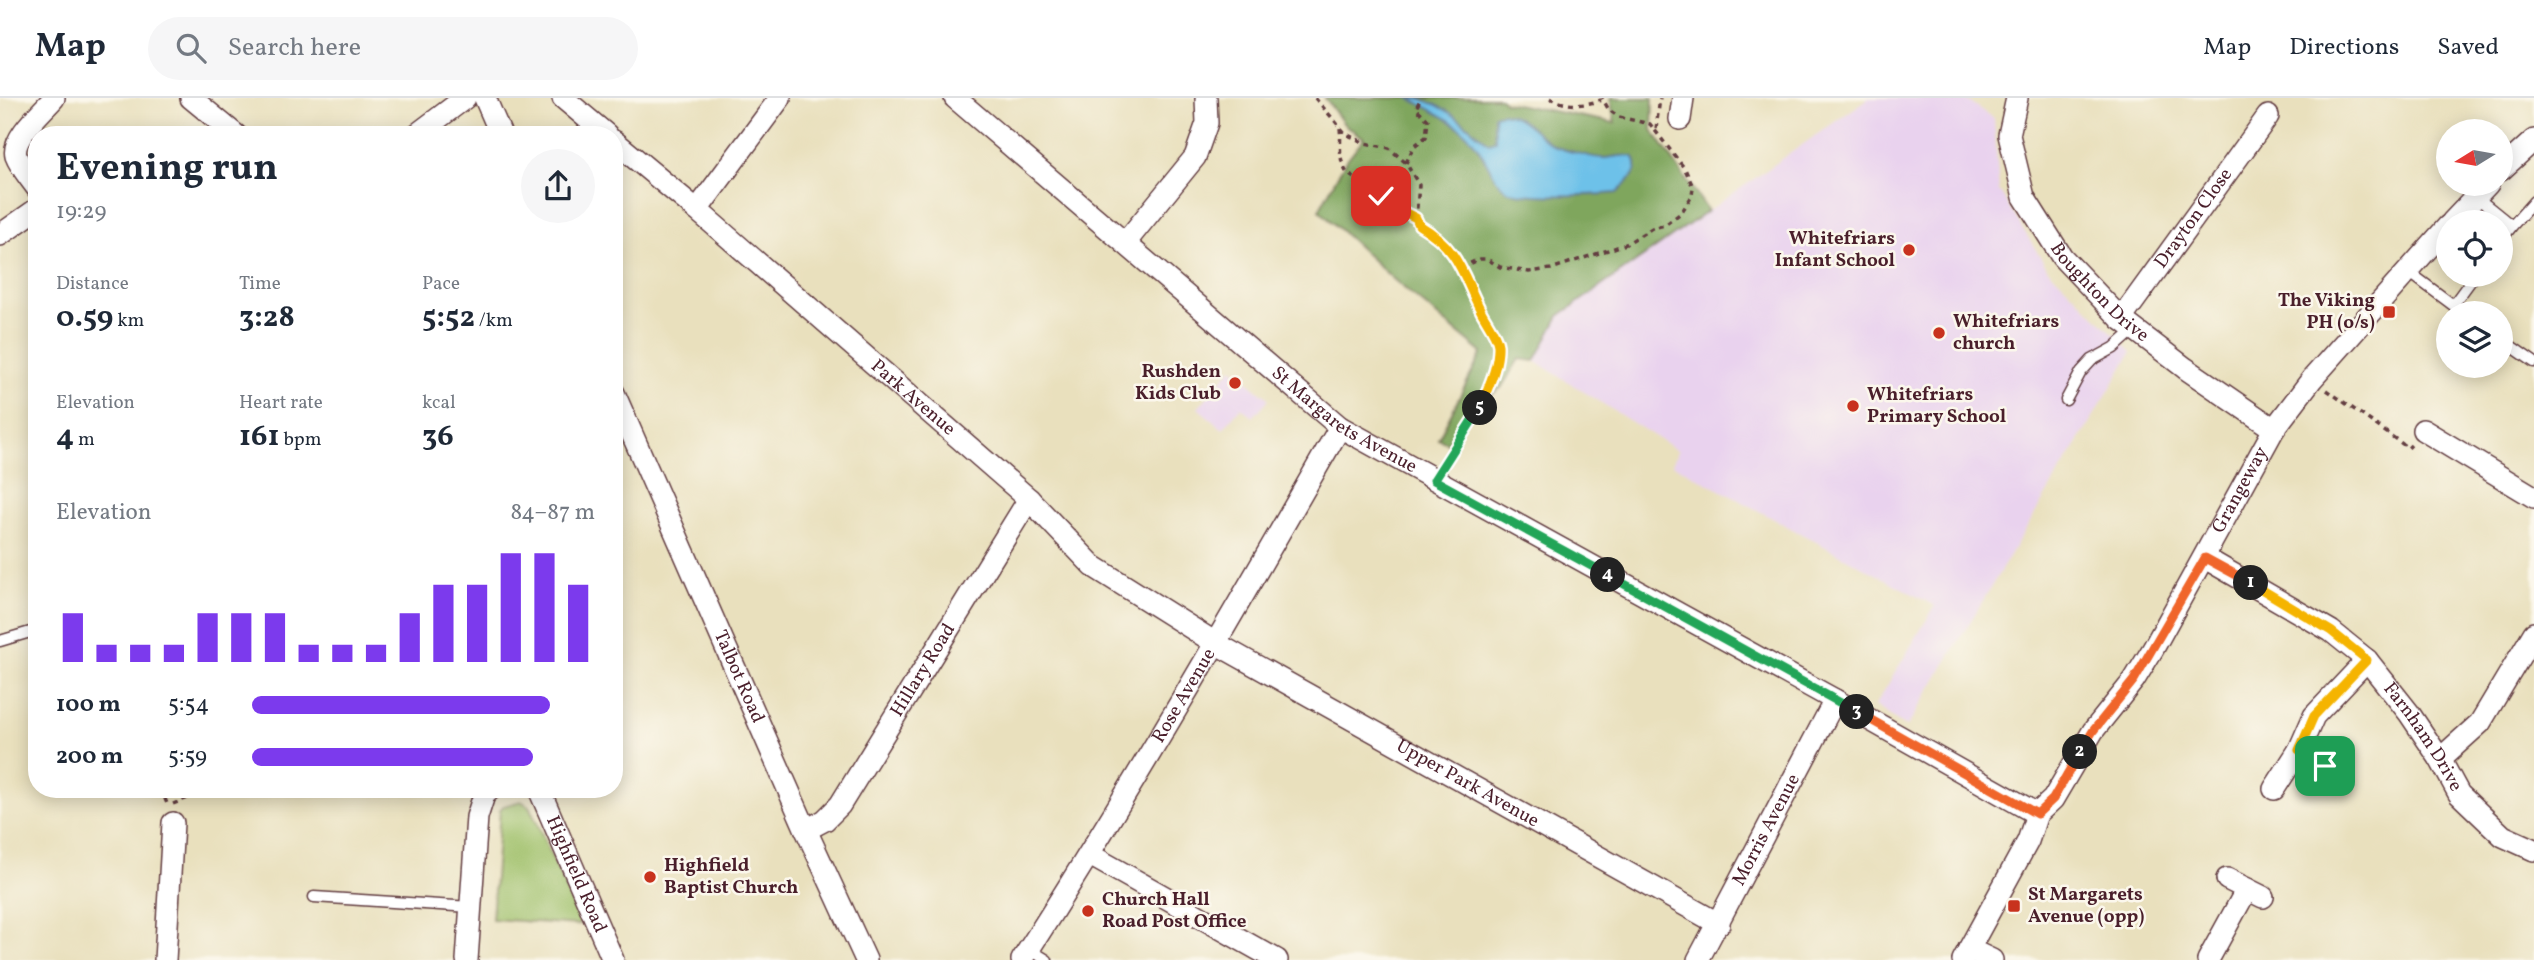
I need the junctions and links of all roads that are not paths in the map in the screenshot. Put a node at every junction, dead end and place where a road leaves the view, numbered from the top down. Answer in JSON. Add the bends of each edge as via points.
{"nodes":[{"id":1,"x":54,"y":98,"type":"edge"},
{"id":2,"x":191,"y":98,"type":"edge"},
{"id":3,"x":465,"y":98,"type":"edge"},
{"id":4,"x":485,"y":98,"type":"edge"},
{"id":5,"x":563,"y":98,"type":"edge"},
{"id":6,"x":780,"y":98,"type":"edge"},
{"id":7,"x":956,"y":98,"type":"edge"},
{"id":8,"x":1206,"y":98,"type":"edge"},
{"id":9,"x":2017,"y":98,"type":"edge"},
{"id":10,"x":2268,"y":116,"type":"dead end"},
{"id":11,"x":29,"y":126,"type":"edge"},
{"id":12,"x":225,"y":126,"type":"edge"},
{"id":13,"x":428,"y":126,"type":"edge"},
{"id":14,"x":497,"y":126,"type":"edge"},
{"id":15,"x":596,"y":126,"type":"edge"},
{"id":16,"x":28,"y":127,"type":"edge"},
{"id":17,"x":19,"y":137,"type":"junction"},
{"id":18,"x":2534,"y":140,"type":"edge"},
{"id":19,"x":623,"y":148,"type":"edge"},
{"id":20,"x":0,"y":153,"type":"edge"},
{"id":21,"x":2513,"y":159,"type":"edge"},
{"id":22,"x":28,"y":174,"type":"edge"},
{"id":23,"x":2476,"y":196,"type":"edge"},
{"id":24,"x":2486,"y":196,"type":"edge"},
{"id":25,"x":2534,"y":201,"type":"edge"},
{"id":26,"x":697,"y":210,"type":"junction"},
{"id":27,"x":2463,"y":210,"type":"edge"},
{"id":28,"x":2498,"y":210,"type":"edge"},
{"id":29,"x":28,"y":215,"type":"edge"},
{"id":30,"x":2513,"y":225,"type":"edge"},
{"id":31,"x":0,"y":235,"type":"edge"},
{"id":32,"x":2436,"y":240,"type":"edge"},
{"id":33,"x":1125,"y":243,"type":"junction"},
{"id":34,"x":2409,"y":272,"type":"junction"},
{"id":35,"x":2466,"y":287,"type":"edge"},
{"id":36,"x":2449,"y":301,"type":"edge"},
{"id":37,"x":2455,"y":301,"type":"edge"},
{"id":38,"x":2127,"y":324,"type":"junction"},
{"id":39,"x":2513,"y":347,"type":"edge"},
{"id":40,"x":2534,"y":362,"type":"edge"},
{"id":41,"x":2066,"y":400,"type":"dead end"},
{"id":42,"x":623,"y":413,"type":"edge"},
{"id":43,"x":1340,"y":427,"type":"junction"},
{"id":44,"x":2274,"y":429,"type":"junction"},
{"id":45,"x":2423,"y":430,"type":"road end"},
{"id":46,"x":2534,"y":497,"type":"edge"},
{"id":47,"x":1029,"y":499,"type":"junction"},
{"id":48,"x":2205,"y":558,"type":"junction"},
{"id":49,"x":28,"y":633,"type":"edge"},
{"id":50,"x":2534,"y":633,"type":"edge"},
{"id":51,"x":0,"y":641,"type":"edge"},
{"id":52,"x":1217,"y":644,"type":"junction"},
{"id":53,"x":2367,"y":660,"type":"junction"},
{"id":54,"x":1835,"y":700,"type":"junction"},
{"id":55,"x":2299,"y":750,"type":"junction"},
{"id":56,"x":2440,"y":760,"type":"junction"},
{"id":57,"x":2325,"y":766,"type":"dead end"},
{"id":58,"x":2274,"y":789,"type":"dead end"},
{"id":59,"x":483,"y":798,"type":"edge"},
{"id":60,"x":543,"y":798,"type":"edge"},
{"id":61,"x":171,"y":814,"type":"road end"},
{"id":62,"x":2037,"y":814,"type":"junction"},
{"id":63,"x":806,"y":830,"type":"junction"},
{"id":64,"x":2534,"y":850,"type":"edge"},
{"id":65,"x":1090,"y":855,"type":"junction"},
{"id":66,"x":2246,"y":888,"type":"dead end"},
{"id":67,"x":314,"y":897,"type":"dead end"},
{"id":68,"x":471,"y":907,"type":"junction"},
{"id":69,"x":1719,"y":924,"type":"junction"},
{"id":70,"x":1966,"y":955,"type":"edge"},
{"id":71,"x":1033,"y":956,"type":"edge"},
{"id":72,"x":165,"y":960,"type":"edge"},
{"id":73,"x":467,"y":960,"type":"edge"},
{"id":74,"x":613,"y":960,"type":"edge"},
{"id":75,"x":866,"y":960,"type":"edge"},
{"id":76,"x":1278,"y":960,"type":"edge"},
{"id":77,"x":1698,"y":960,"type":"edge"},
{"id":78,"x":1992,"y":960,"type":"edge"},
{"id":79,"x":2207,"y":960,"type":"edge"}],
"edges":[{"from":1,"to":11,"type":"street"},
{"from":2,"to":12,"type":"street"},
{"from":3,"to":13,"type":"street"},
{"from":4,"to":14,"type":"street"},
{"from":5,"to":15,"type":"street"},
{"from":6,"to":26,"type":"street"},
{"from":7,"to":33,"type":"street","name":"St Margarets Avenue"},
{"from":8,"to":33,"type":"street","via":[[1208,123],[1195,157]]},
{"from":9,"to":38,"type":"street","name":"Boughton Drive","via":[[2010,135],[2024,197],[2063,257]]},
{"from":10,"to":38,"type":"street","name":"Drayton Close"},
{"from":16,"to":17,"type":"street"},
{"from":17,"to":20,"type":"street"},
{"from":17,"to":22,"type":"street","via":[[16,155]]},
{"from":18,"to":21,"type":"street"},
{"from":19,"to":26,"type":"street","name":"Park Avenue"},
{"from":23,"to":27,"type":"street"},
{"from":24,"to":28,"type":"lane"},
{"from":25,"to":30,"type":"lane"},
{"from":26,"to":47,"type":"street","name":"Park Avenue"},
{"from":29,"to":31,"type":"street"},
{"from":32,"to":34,"type":"street","name":"Grangeway"},
{"from":33,"to":43,"type":"street","name":"St Margarets Avenue"},
{"from":34,"to":36,"type":"lane"},
{"from":34,"to":44,"type":"street","name":"Grangeway","via":[[2312,379]]},
{"from":35,"to":37,"type":"lane"},
{"from":38,"to":41,"type":"lane","via":[[2114,348],[2081,372]]},
{"from":38,"to":44,"type":"street","name":"Boughton Drive"},
{"from":39,"to":40,"type":"lane"},
{"from":42,"to":63,"type":"street","name":"Talbot Road"},
{"from":43,"to":52,"type":"street","name":"Rose Avenue"},
{"from":43,"to":54,"type":"street","name":"St Margarets Avenue"},
{"from":44,"to":48,"type":"street","name":"Grangeway"},
{"from":45,"to":46,"type":"street"},
{"from":47,"to":52,"type":"street","name":"Park Avenue","via":[[1093,566]]},
{"from":47,"to":63,"type":"street","name":"Hillary Road","via":[[840,805]]},
{"from":48,"to":53,"type":"street","name":"Farnham Drive","via":[[2331,631]]},
{"from":48,"to":62,"type":"street","name":"Grangeway","via":[[2134,680],[2093,731],[2053,799]]},
{"from":49,"to":51,"type":"lane"},
{"from":50,"to":56,"type":"street","via":[[2480,723]]},
{"from":52,"to":65,"type":"street","name":"Rose Avenue"},
{"from":52,"to":69,"type":"street","name":"Upper Park Avenue"},
{"from":53,"to":55,"type":"street","via":[[2314,716]]},
{"from":53,"to":56,"type":"street","name":"Farnham Drive"},
{"from":54,"to":62,"type":"street","name":"St Margarets Avenue"},
{"from":54,"to":69,"type":"street","name":"Morris Avenue"},
{"from":55,"to":57,"type":"street"},
{"from":55,"to":58,"type":"street"},
{"from":56,"to":64,"type":"street","name":"Farnham Drive","via":[[2459,794],[2504,836]]},
{"from":59,"to":68,"type":"street","via":[[477,817]]},
{"from":60,"to":74,"type":"street","name":"Highfield Road"},
{"from":61,"to":72,"type":"street"},
{"from":62,"to":70,"type":"street","name":"Grangeway","via":[[2028,841]]},
{"from":63,"to":75,"type":"street","name":"Talbot Road"},
{"from":65,"to":71,"type":"street","name":"Rose Avenue"},
{"from":65,"to":76,"type":"street"},
{"from":66,"to":79,"type":"street"},
{"from":67,"to":68,"type":"lane"},
{"from":68,"to":73,"type":"street"},
{"from":69,"to":77,"type":"street","name":"Morris Avenue"},
{"from":70,"to":78,"type":"street"}]}
